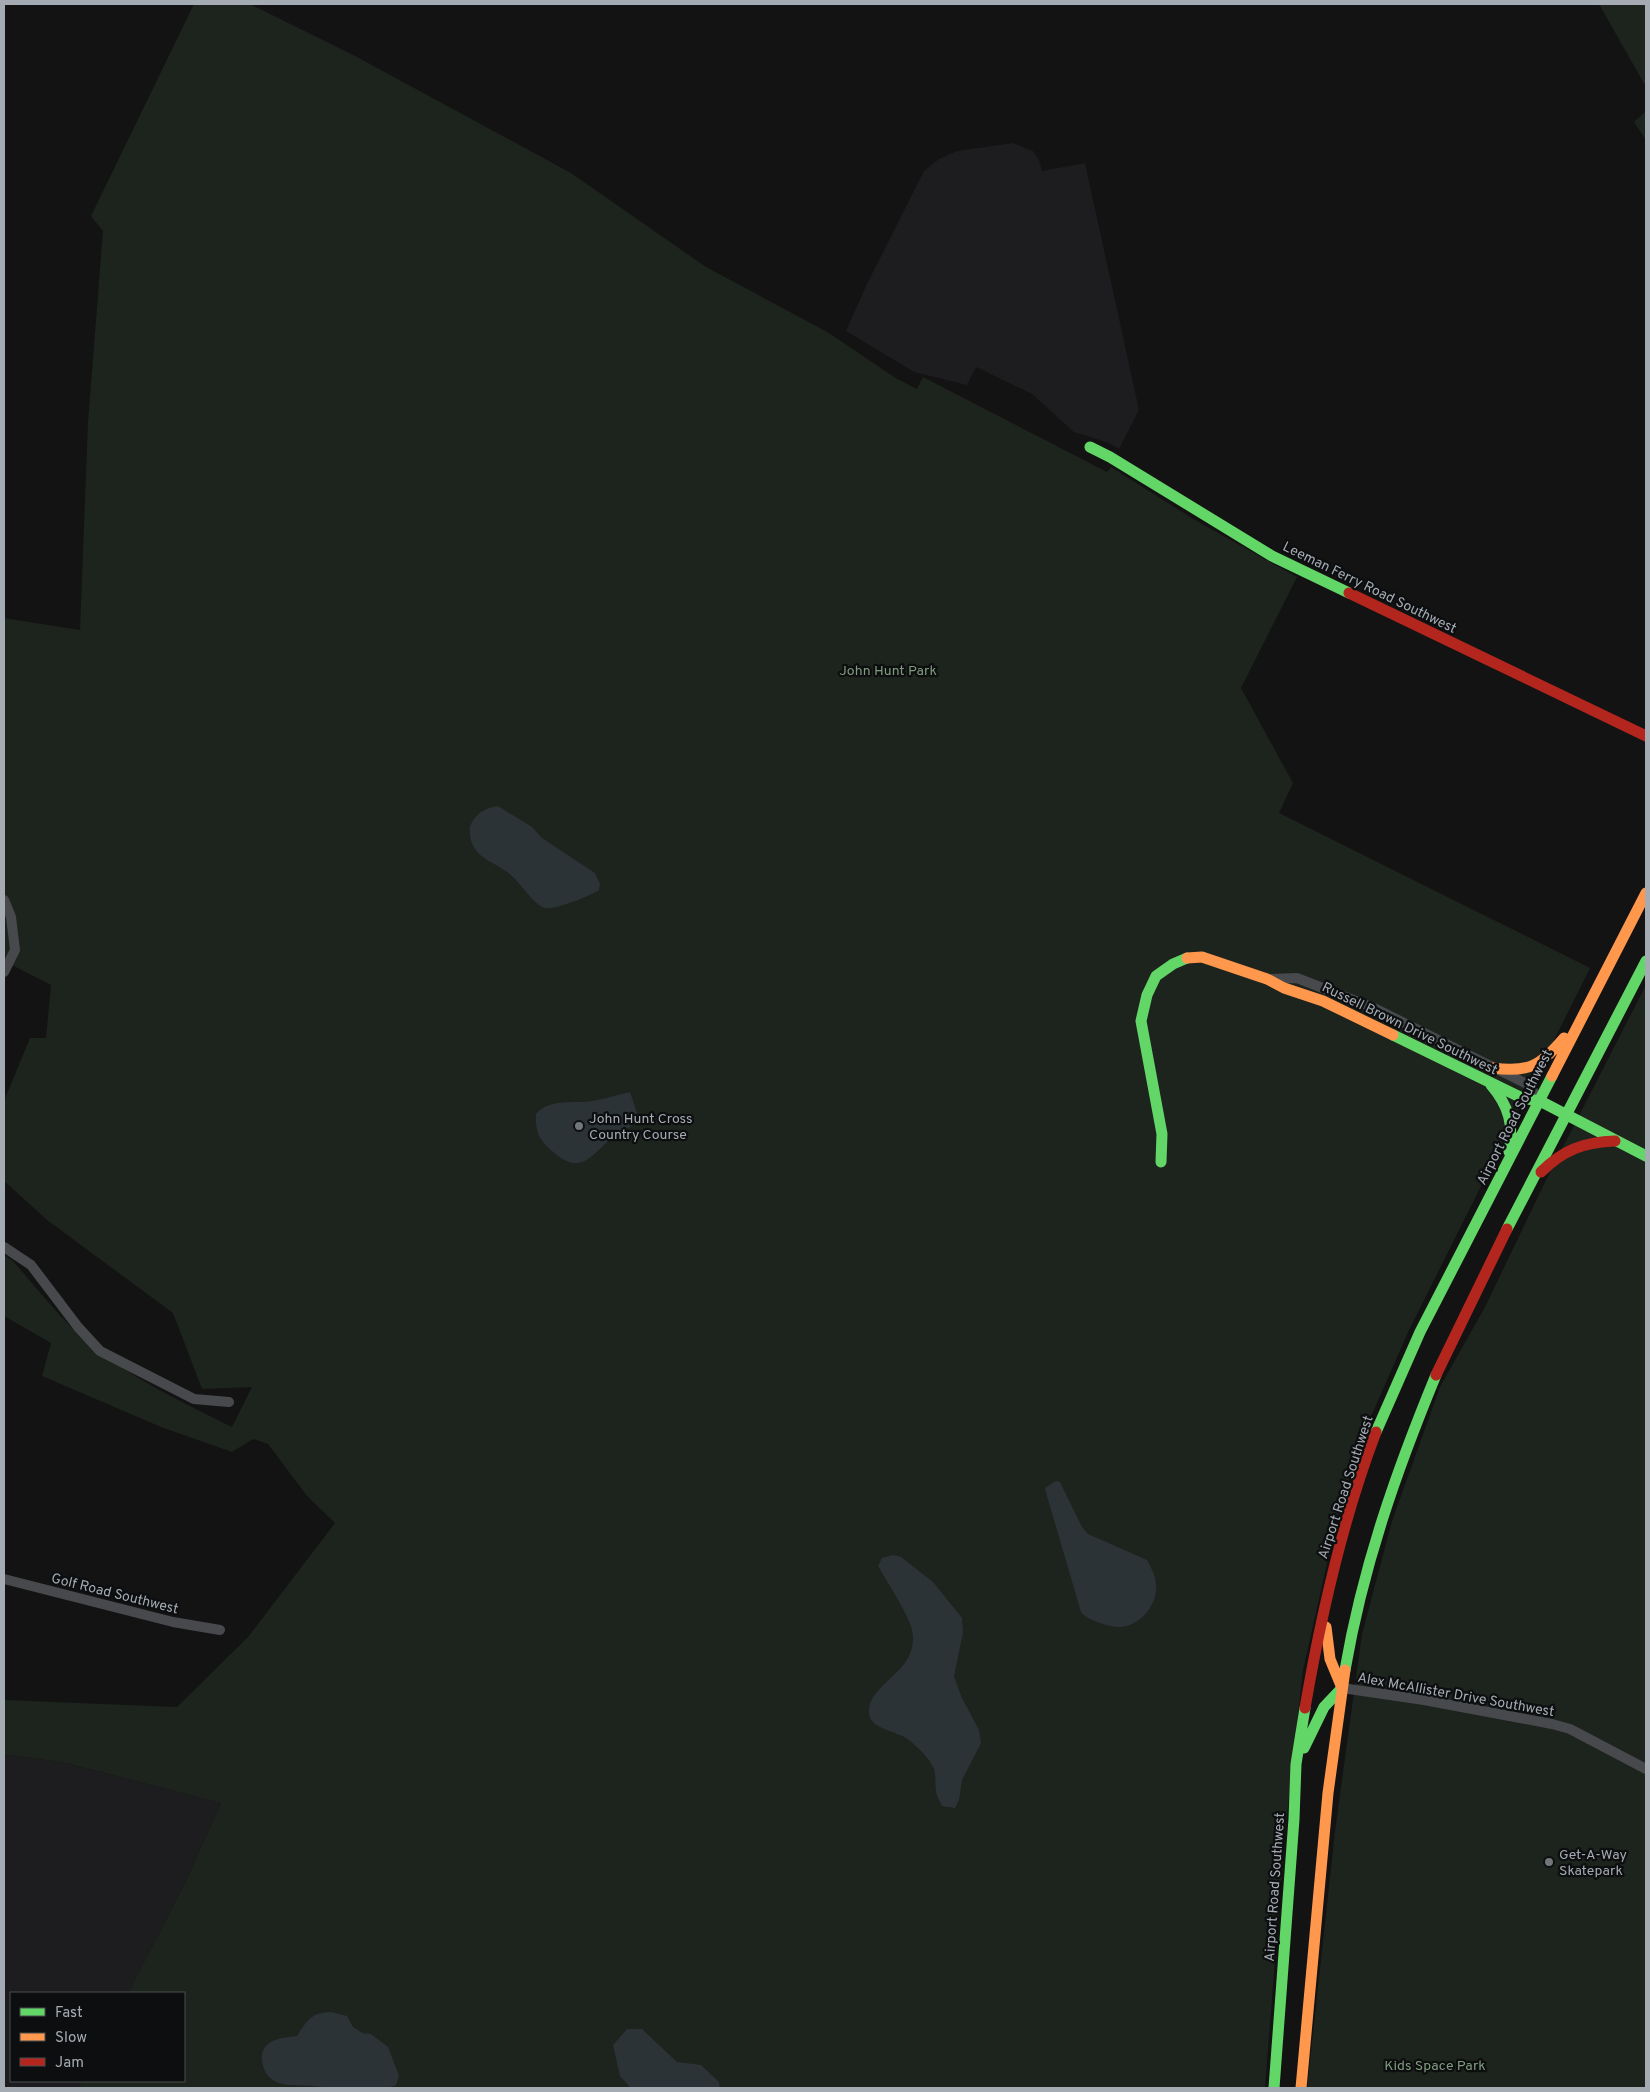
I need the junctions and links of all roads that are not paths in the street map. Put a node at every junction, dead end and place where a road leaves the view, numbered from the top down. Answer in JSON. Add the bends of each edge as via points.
{"nodes":[{"id":1,"x":1090,"y":447,"type":"dead end"},
{"id":2,"x":1646,"y":736,"type":"edge"},
{"id":3,"x":1646,"y":893,"type":"edge"},
{"id":4,"x":4,"y":900,"type":"edge"},
{"id":5,"x":1646,"y":961,"type":"edge"},
{"id":6,"x":4,"y":972,"type":"edge"},
{"id":7,"x":1267,"y":978,"type":"junction"},
{"id":8,"x":1579,"y":1020,"type":"junction"},
{"id":9,"x":1493,"y":1068,"type":"junction"},
{"id":10,"x":1487,"y":1081,"type":"junction"},
{"id":11,"x":1540,"y":1101,"type":"junction"},
{"id":12,"x":1566,"y":1114,"type":"junction"},
{"id":13,"x":1618,"y":1141,"type":"junction"},
{"id":14,"x":1646,"y":1156,"type":"edge"},
{"id":15,"x":1161,"y":1162,"type":"dead end"},
{"id":16,"x":1504,"y":1172,"type":"junction"},
{"id":17,"x":1531,"y":1184,"type":"junction"},
{"id":18,"x":4,"y":1247,"type":"edge"},
{"id":19,"x":229,"y":1402,"type":"dead end"},
{"id":20,"x":4,"y":1579,"type":"edge"},
{"id":21,"x":1325,"y":1610,"type":"junction"},
{"id":22,"x":220,"y":1630,"type":"dead end"},
{"id":23,"x":1342,"y":1688,"type":"junction"},
{"id":24,"x":1296,"y":1764,"type":"junction"},
{"id":25,"x":1646,"y":1769,"type":"edge"},
{"id":26,"x":1274,"y":2088,"type":"edge"},
{"id":27,"x":1301,"y":2088,"type":"edge"}],
"edges":[{"from":1,"to":2,"type":"street","name":"Leeman Ferry Road Southwest","via":[[1110,456],[1272,556]]},
{"from":3,"to":8,"type":"street","name":"Airport Road Southwest"},
{"from":4,"to":6,"type":"street","via":[[11,917],[15,950]]},
{"from":5,"to":12,"type":"street"},
{"from":7,"to":9,"type":"street","name":"Russell Brown Drive Southwest","via":[[1298,978],[1342,995]]},
{"from":7,"to":10,"type":"street","name":"Russell Brown Drive Southwest","via":[[1284,988],[1361,1018]]},
{"from":7,"to":15,"type":"street","name":"Russell Brown Drive Southwest","via":[[1202,957],[1172,964],[1156,976],[1147,995],[1141,1021],[1162,1134]]},
{"from":8,"to":9,"type":"street","via":[[1549,1057],[1537,1065],[1510,1071]]},
{"from":8,"to":11,"type":"street","name":"Airport Road Southwest"},
{"from":9,"to":11,"type":"street","name":"Russell Brown Drive Southwest","via":[[1528,1085]]},
{"from":10,"to":11,"type":"street","name":"Russell Brown Drive Southwest","via":[[1522,1098]]},
{"from":10,"to":16,"type":"street","via":[[1500,1095],[1510,1114],[1512,1130]]},
{"from":11,"to":12,"type":"street","name":"Russell Brown Drive Southwest"},
{"from":11,"to":16,"type":"street","name":"Airport Road Southwest"},
{"from":12,"to":13,"type":"street","name":"Russell Brown Drive Southwest"},
{"from":12,"to":17,"type":"street"},
{"from":13,"to":14,"type":"street","name":"Russell Brown Drive Southwest"},
{"from":13,"to":17,"type":"street","via":[[1580,1144],[1562,1152]]},
{"from":16,"to":21,"type":"street","name":"Airport Road Southwest","via":[[1420,1332],[1375,1434],[1340,1545]]},
{"from":17,"to":23,"type":"street","via":[[1455,1335],[1405,1449],[1366,1569]]},
{"from":18,"to":19,"type":"street","via":[[31,1266],[100,1350],[194,1399]]},
{"from":20,"to":22,"type":"street","name":"Golf Road Southwest","via":[[173,1622]]},
{"from":21,"to":23,"type":"street","via":[[1326,1648]]},
{"from":21,"to":24,"type":"street","name":"Airport Road Southwest"},
{"from":23,"to":24,"type":"street","via":[[1324,1707]]},
{"from":23,"to":25,"type":"street","name":"Alex McAllister Drive Southwest","via":[[1552,1724],[1570,1729]]},
{"from":23,"to":27,"type":"street","via":[[1327,1790]]},
{"from":24,"to":26,"type":"street","name":"Airport Road Southwest"}]}
